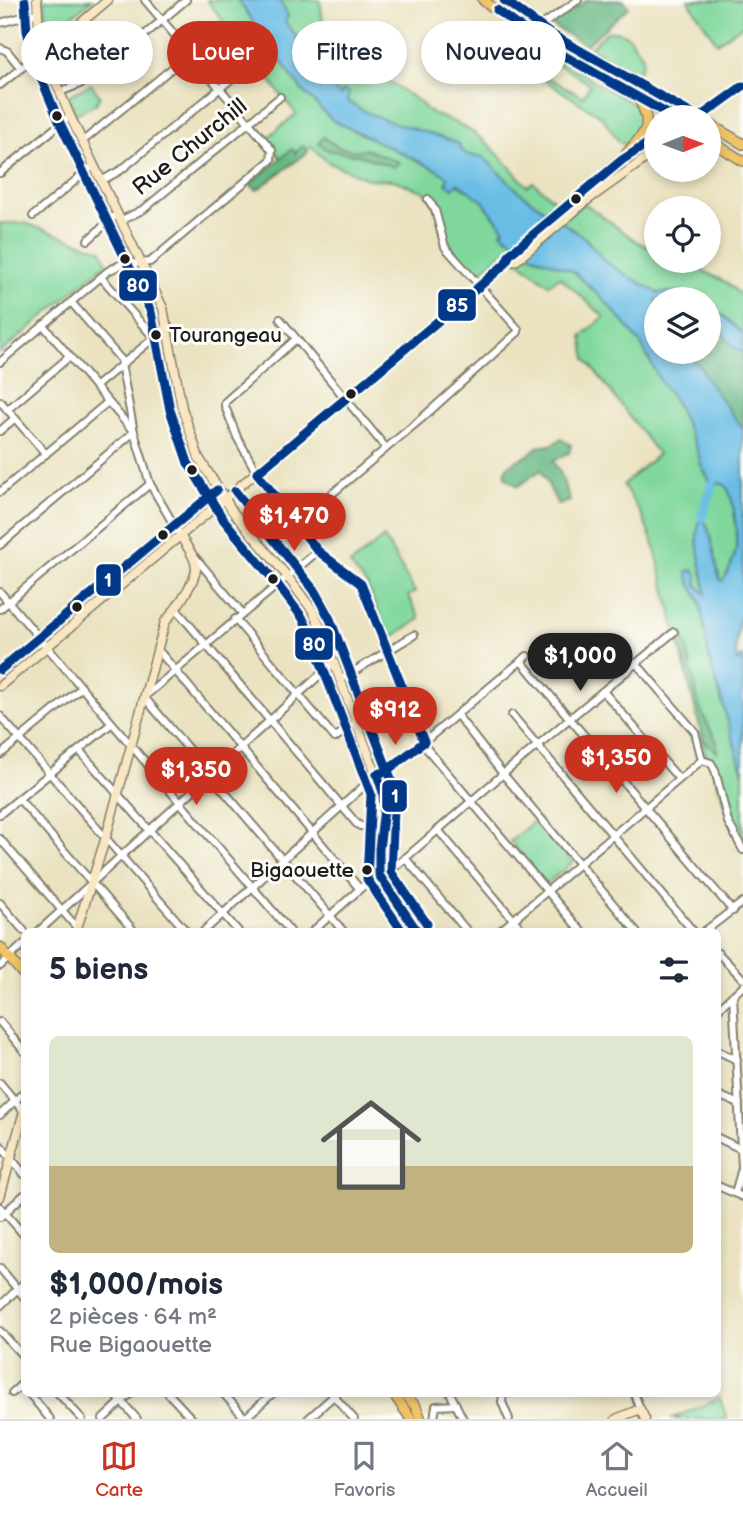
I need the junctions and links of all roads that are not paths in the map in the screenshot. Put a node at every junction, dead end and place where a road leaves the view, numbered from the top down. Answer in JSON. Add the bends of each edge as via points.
{"nodes":[{"id":1,"x":37,"y":0,"type":"edge"},
{"id":2,"x":108,"y":0,"type":"edge"},
{"id":3,"x":145,"y":0,"type":"edge"},
{"id":4,"x":186,"y":0,"type":"edge"},
{"id":5,"x":483,"y":0,"type":"edge"},
{"id":6,"x":503,"y":0,"type":"edge"},
{"id":7,"x":578,"y":0,"type":"edge"},
{"id":8,"x":37,"y":12,"type":"junction"},
{"id":9,"x":161,"y":19,"type":"junction"},
{"id":10,"x":39,"y":21,"type":"edge"},
{"id":11,"x":83,"y":21,"type":"edge"},
{"id":12,"x":530,"y":21,"type":"edge"},
{"id":13,"x":547,"y":21,"type":"edge"},
{"id":14,"x":0,"y":23,"type":"edge"},
{"id":15,"x":167,"y":26,"type":"edge"},
{"id":16,"x":566,"y":43,"type":"edge"},
{"id":17,"x":0,"y":48,"type":"edge"},
{"id":18,"x":21,"y":68,"type":"joint"},
{"id":19,"x":167,"y":73,"type":"edge"},
{"id":20,"x":57,"y":84,"type":"edge"},
{"id":21,"x":215,"y":84,"type":"edge"},
{"id":22,"x":225,"y":84,"type":"edge"},
{"id":23,"x":0,"y":85,"type":"edge"},
{"id":24,"x":743,"y":86,"type":"edge"},
{"id":25,"x":219,"y":89,"type":"junction"},
{"id":26,"x":60,"y":92,"type":"junction"},
{"id":27,"x":280,"y":97,"type":"dead end"},
{"id":28,"x":639,"y":100,"type":"junction"},
{"id":29,"x":648,"y":105,"type":"edge"},
{"id":30,"x":677,"y":105,"type":"edge"},
{"id":31,"x":715,"y":105,"type":"edge"},
{"id":32,"x":70,"y":116,"type":"junction"},
{"id":33,"x":248,"y":124,"type":"junction"},
{"id":34,"x":721,"y":131,"type":"edge"},
{"id":35,"x":83,"y":141,"type":"junction"},
{"id":36,"x":743,"y":144,"type":"edge"},
{"id":37,"x":644,"y":146,"type":"edge"},
{"id":38,"x":721,"y":147,"type":"edge"},
{"id":39,"x":644,"y":159,"type":"edge"},
{"id":40,"x":622,"y":160,"type":"junction"},
{"id":41,"x":743,"y":161,"type":"edge"},
{"id":42,"x":93,"y":165,"type":"junction"},
{"id":43,"x":0,"y":173,"type":"edge"},
{"id":44,"x":101,"y":181,"type":"junction"},
{"id":45,"x":428,"y":199,"type":"dead end"},
{"id":46,"x":33,"y":216,"type":"dead end"},
{"id":47,"x":561,"y":217,"type":"junction"},
{"id":48,"x":118,"y":218,"type":"junction"},
{"id":49,"x":88,"y":240,"type":"dead end"},
{"id":50,"x":143,"y":262,"type":"junction"},
{"id":51,"x":101,"y":277,"type":"junction"},
{"id":52,"x":481,"y":285,"type":"junction"},
{"id":53,"x":71,"y":302,"type":"junction"},
{"id":54,"x":280,"y":319,"type":"dead end"},
{"id":55,"x":43,"y":325,"type":"junction"},
{"id":56,"x":168,"y":326,"type":"junction"},
{"id":57,"x":154,"y":338,"type":"junction"},
{"id":58,"x":296,"y":339,"type":"junction"},
{"id":59,"x":69,"y":357,"type":"junction"},
{"id":60,"x":0,"y":362,"type":"edge"},
{"id":61,"x":122,"y":363,"type":"junction"},
{"id":62,"x":95,"y":387,"type":"junction"},
{"id":63,"x":345,"y":399,"type":"junction"},
{"id":64,"x":0,"y":401,"type":"edge"},
{"id":65,"x":108,"y":402,"type":"junction"},
{"id":66,"x":7,"y":410,"type":"junction"},
{"id":67,"x":14,"y":419,"type":"junction"},
{"id":68,"x":0,"y":431,"type":"edge"},
{"id":69,"x":134,"y":432,"type":"junction"},
{"id":70,"x":386,"y":448,"type":"junction"},
{"id":71,"x":46,"y":454,"type":"junction"},
{"id":72,"x":257,"y":473,"type":"junction"},
{"id":73,"x":150,"y":484,"type":"junction"},
{"id":74,"x":0,"y":492,"type":"edge"},
{"id":75,"x":225,"y":499,"type":"junction"},
{"id":76,"x":296,"y":524,"type":"junction"},
{"id":77,"x":181,"y":537,"type":"junction"},
{"id":78,"x":0,"y":545,"type":"edge"},
{"id":79,"x":189,"y":551,"type":"junction"},
{"id":80,"x":318,"y":551,"type":"junction"},
{"id":81,"x":287,"y":576,"type":"junction"},
{"id":82,"x":0,"y":592,"type":"edge"},
{"id":83,"x":8,"y":603,"type":"junction"},
{"id":84,"x":176,"y":609,"type":"junction"},
{"id":85,"x":0,"y":610,"type":"edge"},
{"id":86,"x":242,"y":612,"type":"junction"},
{"id":87,"x":235,"y":620,"type":"junction"},
{"id":88,"x":674,"y":632,"type":"dead end"},
{"id":89,"x":414,"y":635,"type":"dead end"},
{"id":90,"x":205,"y":644,"type":"junction"},
{"id":91,"x":46,"y":646,"type":"junction"},
{"id":92,"x":158,"y":650,"type":"junction"},
{"id":93,"x":388,"y":651,"type":"junction"},
{"id":94,"x":334,"y":662,"type":"junction"},
{"id":95,"x":636,"y":663,"type":"junction"},
{"id":96,"x":174,"y":670,"type":"junction"},
{"id":97,"x":340,"y":680,"type":"junction"},
{"id":98,"x":0,"y":686,"type":"edge"},
{"id":99,"x":81,"y":688,"type":"junction"},
{"id":100,"x":603,"y":691,"type":"junction"},
{"id":101,"x":299,"y":695,"type":"junction"},
{"id":102,"x":144,"y":697,"type":"junction"},
{"id":103,"x":457,"y":715,"type":"junction"},
{"id":104,"x":512,"y":715,"type":"dead end"},
{"id":105,"x":0,"y":716,"type":"edge"},
{"id":106,"x":570,"y":719,"type":"junction"},
{"id":107,"x":269,"y":721,"type":"junction"},
{"id":108,"x":356,"y":722,"type":"junction"},
{"id":109,"x":111,"y":724,"type":"junction"},
{"id":110,"x":20,"y":739,"type":"junction"},
{"id":111,"x":424,"y":742,"type":"junction"},
{"id":112,"x":538,"y":745,"type":"junction"},
{"id":113,"x":131,"y":748,"type":"junction"},
{"id":114,"x":240,"y":748,"type":"junction"},
{"id":115,"x":79,"y":750,"type":"junction"},
{"id":116,"x":0,"y":755,"type":"edge"},
{"id":117,"x":702,"y":760,"type":"junction"},
{"id":118,"x":50,"y":774,"type":"junction"},
{"id":119,"x":377,"y":774,"type":"junction"},
{"id":120,"x":503,"y":774,"type":"junction"},
{"id":121,"x":211,"y":775,"type":"junction"},
{"id":122,"x":679,"y":779,"type":"junction"},
{"id":123,"x":118,"y":794,"type":"junction"},
{"id":124,"x":19,"y":799,"type":"junction"},
{"id":125,"x":471,"y":801,"type":"junction"},
{"id":126,"x":181,"y":802,"type":"junction"},
{"id":127,"x":341,"y":806,"type":"junction"},
{"id":128,"x":645,"y":809,"type":"junction"},
{"id":129,"x":0,"y":814,"type":"edge"},
{"id":130,"x":382,"y":828,"type":"junction"},
{"id":131,"x":150,"y":829,"type":"junction"},
{"id":132,"x":438,"y":830,"type":"junction"},
{"id":133,"x":313,"y":833,"type":"junction"},
{"id":134,"x":612,"y":836,"type":"junction"},
{"id":135,"x":106,"y":837,"type":"junction"},
{"id":136,"x":0,"y":839,"type":"edge"},
{"id":137,"x":743,"y":850,"type":"edge"},
{"id":138,"x":122,"y":855,"type":"junction"},
{"id":139,"x":405,"y":858,"type":"junction"},
{"id":140,"x":283,"y":860,"type":"junction"},
{"id":141,"x":578,"y":863,"type":"junction"},
{"id":142,"x":379,"y":875,"type":"junction"},
{"id":143,"x":91,"y":883,"type":"junction"},
{"id":144,"x":252,"y":887,"type":"junction"},
{"id":145,"x":359,"y":888,"type":"junction"},
{"id":146,"x":546,"y":890,"type":"junction"},
{"id":147,"x":743,"y":902,"type":"edge"},
{"id":148,"x":0,"y":903,"type":"edge"},
{"id":149,"x":61,"y":910,"type":"junction"},
{"id":150,"x":733,"y":911,"type":"junction"},
{"id":151,"x":223,"y":914,"type":"junction"},
{"id":152,"x":330,"y":915,"type":"junction"},
{"id":153,"x":514,"y":919,"type":"junction"},
{"id":154,"x":21,"y":928,"type":"edge"},
{"id":155,"x":42,"y":928,"type":"edge"},
{"id":156,"x":76,"y":928,"type":"edge"},
{"id":157,"x":79,"y":928,"type":"edge"},
{"id":158,"x":131,"y":928,"type":"edge"},
{"id":159,"x":183,"y":928,"type":"edge"},
{"id":160,"x":207,"y":928,"type":"edge"},
{"id":161,"x":235,"y":928,"type":"edge"},
{"id":162,"x":287,"y":928,"type":"edge"},
{"id":163,"x":316,"y":928,"type":"edge"},
{"id":164,"x":341,"y":928,"type":"edge"},
{"id":165,"x":411,"y":928,"type":"edge"},
{"id":166,"x":464,"y":928,"type":"edge"},
{"id":167,"x":504,"y":928,"type":"edge"},
{"id":168,"x":521,"y":928,"type":"edge"},
{"id":169,"x":578,"y":928,"type":"edge"},
{"id":170,"x":633,"y":928,"type":"edge"},
{"id":171,"x":690,"y":928,"type":"edge"},
{"id":172,"x":709,"y":928,"type":"edge"},
{"id":173,"x":0,"y":947,"type":"edge"},
{"id":174,"x":21,"y":947,"type":"edge"},
{"id":175,"x":721,"y":956,"type":"edge"},
{"id":176,"x":9,"y":957,"type":"junction"},
{"id":177,"x":0,"y":966,"type":"edge"},
{"id":178,"x":21,"y":971,"type":"edge"},
{"id":179,"x":743,"y":979,"type":"edge"},
{"id":180,"x":743,"y":986,"type":"edge"},
{"id":181,"x":733,"y":995,"type":"junction"},
{"id":182,"x":721,"y":1005,"type":"edge"},
{"id":183,"x":0,"y":1022,"type":"edge"},
{"id":184,"x":21,"y":1047,"type":"edge"},
{"id":185,"x":721,"y":1052,"type":"edge"},
{"id":186,"x":737,"y":1060,"type":"junction"},
{"id":187,"x":0,"y":1083,"type":"edge"},
{"id":188,"x":21,"y":1095,"type":"edge"},
{"id":189,"x":721,"y":1096,"type":"edge"},
{"id":190,"x":15,"y":1101,"type":"junction"},
{"id":191,"x":739,"y":1104,"type":"junction"},
{"id":192,"x":21,"y":1108,"type":"edge"},
{"id":193,"x":0,"y":1115,"type":"edge"},
{"id":194,"x":21,"y":1122,"type":"edge"},
{"id":195,"x":721,"y":1139,"type":"edge"},
{"id":196,"x":0,"y":1145,"type":"edge"},
{"id":197,"x":741,"y":1149,"type":"junction"},
{"id":198,"x":11,"y":1159,"type":"junction"},
{"id":199,"x":21,"y":1171,"type":"edge"},
{"id":200,"x":721,"y":1187,"type":"edge"},
{"id":201,"x":734,"y":1193,"type":"junction"},
{"id":202,"x":0,"y":1197,"type":"edge"},
{"id":203,"x":21,"y":1197,"type":"edge"},
{"id":204,"x":743,"y":1197,"type":"edge"},
{"id":205,"x":2,"y":1212,"type":"edge"},
{"id":206,"x":21,"y":1232,"type":"edge"},
{"id":207,"x":0,"y":1268,"type":"edge"},
{"id":208,"x":21,"y":1286,"type":"edge"},
{"id":209,"x":18,"y":1289,"type":"junction"},
{"id":210,"x":21,"y":1293,"type":"edge"},
{"id":211,"x":0,"y":1306,"type":"edge"},
{"id":212,"x":0,"y":1331,"type":"edge"},
{"id":213,"x":21,"y":1354,"type":"edge"},
{"id":214,"x":21,"y":1387,"type":"edge"},
{"id":215,"x":12,"y":1393,"type":"dead end"},
{"id":216,"x":32,"y":1397,"type":"edge"},
{"id":217,"x":62,"y":1397,"type":"edge"},
{"id":218,"x":118,"y":1397,"type":"edge"},
{"id":219,"x":126,"y":1397,"type":"edge"},
{"id":220,"x":172,"y":1397,"type":"edge"},
{"id":221,"x":226,"y":1397,"type":"edge"},
{"id":222,"x":269,"y":1397,"type":"edge"},
{"id":223,"x":331,"y":1397,"type":"edge"},
{"id":224,"x":336,"y":1397,"type":"edge"},
{"id":225,"x":405,"y":1397,"type":"edge"},
{"id":226,"x":406,"y":1397,"type":"edge"},
{"id":227,"x":453,"y":1397,"type":"edge"},
{"id":228,"x":503,"y":1397,"type":"edge"},
{"id":229,"x":636,"y":1397,"type":"edge"},
{"id":230,"x":122,"y":1401,"type":"junction"},
{"id":231,"x":640,"y":1409,"type":"junction"},
{"id":232,"x":50,"y":1419,"type":"edge"},
{"id":233,"x":82,"y":1419,"type":"edge"},
{"id":234,"x":103,"y":1419,"type":"edge"},
{"id":235,"x":137,"y":1419,"type":"edge"},
{"id":236,"x":192,"y":1419,"type":"edge"},
{"id":237,"x":245,"y":1419,"type":"edge"},
{"id":238,"x":308,"y":1419,"type":"edge"},
{"id":239,"x":354,"y":1419,"type":"edge"},
{"id":240,"x":411,"y":1419,"type":"edge"},
{"id":241,"x":421,"y":1419,"type":"edge"},
{"id":242,"x":434,"y":1419,"type":"edge"},
{"id":243,"x":463,"y":1419,"type":"edge"},
{"id":244,"x":509,"y":1419,"type":"edge"},
{"id":245,"x":616,"y":1419,"type":"edge"},
{"id":246,"x":645,"y":1419,"type":"edge"}],
"edges":[{"from":1,"to":8,"type":"street"},
{"from":2,"to":11,"type":"street"},
{"from":3,"to":9,"type":"street"},
{"from":4,"to":9,"type":"street"},
{"from":5,"to":28,"type":"main road","via":[[527,35]]},
{"from":6,"to":12,"type":"main road"},
{"from":7,"to":13,"type":"street"},
{"from":8,"to":10,"type":"street"},
{"from":8,"to":14,"type":"street"},
{"from":9,"to":15,"type":"street"},
{"from":9,"to":26,"type":"street","via":[[92,79]]},
{"from":16,"to":30,"type":"main road"},
{"from":17,"to":18,"type":"street"},
{"from":18,"to":23,"type":"street"},
{"from":19,"to":35,"type":"street"},
{"from":20,"to":26,"type":"street"},
{"from":21,"to":25,"type":"street"},
{"from":22,"to":25,"type":"street"},
{"from":24,"to":31,"type":"street"},
{"from":25,"to":33,"type":"street"},
{"from":25,"to":44,"type":"street","via":[[121,170]]},
{"from":26,"to":32,"type":"street"},
{"from":27,"to":33,"type":"street","name":"Rue Churchill"},
{"from":28,"to":29,"type":"main road"},
{"from":28,"to":40,"type":"main road","via":[[647,114],[647,127]]},
{"from":32,"to":35,"type":"street"},
{"from":32,"to":43,"type":"street"},
{"from":33,"to":48,"type":"street","name":"Rue Churchill","via":[[144,209]]},
{"from":33,"to":50,"type":"street","via":[[272,150],[271,160],[150,262]]},
{"from":34,"to":36,"type":"main road"},
{"from":35,"to":42,"type":"street"},
{"from":37,"to":40,"type":"street"},
{"from":38,"to":41,"type":"main road"},
{"from":39,"to":47,"type":"street"},
{"from":40,"to":47,"type":"street"},
{"from":42,"to":44,"type":"street"},
{"from":42,"to":46,"type":"street"},
{"from":44,"to":48,"type":"street"},
{"from":45,"to":52,"type":"street","via":[[435,210],[439,240]]},
{"from":47,"to":52,"type":"street"},
{"from":48,"to":49,"type":"street","name":"Rue Churchill"},
{"from":48,"to":50,"type":"street"},
{"from":50,"to":51,"type":"street","via":[[120,265]]},
{"from":50,"to":56,"type":"street"},
{"from":51,"to":53,"type":"street"},
{"from":51,"to":57,"type":"street"},
{"from":52,"to":63,"type":"street"},
{"from":52,"to":70,"type":"street","via":[[518,329]]},
{"from":53,"to":55,"type":"street"},
{"from":53,"to":61,"type":"street"},
{"from":54,"to":58,"type":"street"},
{"from":55,"to":59,"type":"street"},
{"from":55,"to":60,"type":"street"},
{"from":56,"to":57,"type":"street"},
{"from":56,"to":75,"type":"street","via":[[189,433]]},
{"from":57,"to":61,"type":"street"},
{"from":58,"to":63,"type":"street"},
{"from":58,"to":72,"type":"street","via":[[225,402]]},
{"from":59,"to":62,"type":"street"},
{"from":59,"to":66,"type":"street"},
{"from":61,"to":62,"type":"street"},
{"from":61,"to":69,"type":"street"},
{"from":62,"to":65,"type":"street"},
{"from":63,"to":70,"type":"street"},
{"from":63,"to":72,"type":"street"},
{"from":64,"to":66,"type":"street"},
{"from":65,"to":69,"type":"street"},
{"from":65,"to":71,"type":"street"},
{"from":66,"to":67,"type":"street"},
{"from":67,"to":68,"type":"street"},
{"from":67,"to":71,"type":"street"},
{"from":69,"to":73,"type":"street"},
{"from":69,"to":78,"type":"street"},
{"from":70,"to":76,"type":"street"},
{"from":71,"to":74,"type":"street"},
{"from":72,"to":75,"type":"street"},
{"from":72,"to":76,"type":"street"},
{"from":73,"to":77,"type":"street"},
{"from":73,"to":83,"type":"street"},
{"from":75,"to":77,"type":"street"},
{"from":75,"to":81,"type":"street"},
{"from":76,"to":80,"type":"street"},
{"from":77,"to":79,"type":"street"},
{"from":77,"to":91,"type":"street"},
{"from":79,"to":84,"type":"street","via":[[195,574]]},
{"from":79,"to":86,"type":"street"},
{"from":80,"to":81,"type":"street"},
{"from":80,"to":93,"type":"street","via":[[361,584]]},
{"from":81,"to":86,"type":"street"},
{"from":81,"to":94,"type":"street","via":[[313,611]]},
{"from":82,"to":83,"type":"street"},
{"from":83,"to":85,"type":"street"},
{"from":83,"to":91,"type":"street"},
{"from":84,"to":90,"type":"street"},
{"from":84,"to":92,"type":"street","via":[[165,622]]},
{"from":86,"to":87,"type":"street"},
{"from":87,"to":90,"type":"street"},
{"from":87,"to":101,"type":"street"},
{"from":88,"to":95,"type":"street"},
{"from":89,"to":93,"type":"street"},
{"from":90,"to":96,"type":"street"},
{"from":90,"to":107,"type":"street"},
{"from":91,"to":98,"type":"street"},
{"from":91,"to":99,"type":"street"},
{"from":92,"to":96,"type":"street"},
{"from":92,"to":102,"type":"street"},
{"from":93,"to":97,"type":"street"},
{"from":93,"to":111,"type":"street"},
{"from":94,"to":97,"type":"street"},
{"from":94,"to":101,"type":"street"},
{"from":95,"to":100,"type":"street"},
{"from":95,"to":117,"type":"street","via":[[695,732]]},
{"from":96,"to":102,"type":"street"},
{"from":96,"to":114,"type":"street"},
{"from":97,"to":108,"type":"street"},
{"from":99,"to":109,"type":"street"},
{"from":99,"to":110,"type":"street"},
{"from":100,"to":106,"type":"street"},
{"from":100,"to":122,"type":"street"},
{"from":101,"to":107,"type":"street"},
{"from":101,"to":108,"type":"street","via":[[335,738]]},
{"from":102,"to":113,"type":"street"},
{"from":102,"to":121,"type":"street"},
{"from":103,"to":106,"type":"street","via":[[524,658]]},
{"from":103,"to":111,"type":"street"},
{"from":103,"to":120,"type":"street"},
{"from":104,"to":112,"type":"street"},
{"from":105,"to":110,"type":"street"},
{"from":106,"to":112,"type":"street"},
{"from":106,"to":128,"type":"street"},
{"from":107,"to":114,"type":"street"},
{"from":107,"to":127,"type":"street"},
{"from":108,"to":119,"type":"street"},
{"from":109,"to":113,"type":"street"},
{"from":109,"to":115,"type":"street"},
{"from":110,"to":116,"type":"street"},
{"from":110,"to":118,"type":"street"},
{"from":111,"to":119,"type":"street"},
{"from":111,"to":125,"type":"street"},
{"from":112,"to":120,"type":"street"},
{"from":112,"to":134,"type":"street"},
{"from":113,"to":123,"type":"street"},
{"from":113,"to":126,"type":"street"},
{"from":114,"to":121,"type":"street"},
{"from":114,"to":133,"type":"street"},
{"from":115,"to":118,"type":"street"},
{"from":115,"to":123,"type":"street"},
{"from":117,"to":122,"type":"street"},
{"from":117,"to":137,"type":"street","via":[[715,770],[728,822]]},
{"from":118,"to":124,"type":"street"},
{"from":118,"to":135,"type":"street"},
{"from":119,"to":127,"type":"street"},
{"from":119,"to":130,"type":"street","via":[[383,793]]},
{"from":120,"to":125,"type":"street"},
{"from":120,"to":141,"type":"street"},
{"from":121,"to":126,"type":"street"},
{"from":121,"to":140,"type":"street"},
{"from":122,"to":128,"type":"street"},
{"from":123,"to":131,"type":"street"},
{"from":123,"to":135,"type":"street"},
{"from":124,"to":129,"type":"street"},
{"from":124,"to":143,"type":"street"},
{"from":125,"to":132,"type":"street"},
{"from":125,"to":146,"type":"street"},
{"from":126,"to":131,"type":"street"},
{"from":126,"to":144,"type":"street"},
{"from":127,"to":130,"type":"street","via":[[360,826]]},
{"from":127,"to":133,"type":"street"},
{"from":128,"to":134,"type":"street"},
{"from":128,"to":150,"type":"street"},
{"from":130,"to":142,"type":"street"},
{"from":131,"to":138,"type":"street"},
{"from":131,"to":151,"type":"street"},
{"from":132,"to":139,"type":"street"},
{"from":132,"to":153,"type":"street"},
{"from":133,"to":140,"type":"street"},
{"from":133,"to":145,"type":"street"},
{"from":134,"to":141,"type":"street"},
{"from":134,"to":171,"type":"street"},
{"from":135,"to":138,"type":"street"},
{"from":135,"to":143,"type":"street"},
{"from":136,"to":149,"type":"street"},
{"from":138,"to":143,"type":"street"},
{"from":138,"to":159,"type":"street"},
{"from":139,"to":142,"type":"street"},
{"from":139,"to":166,"type":"street"},
{"from":140,"to":144,"type":"street"},
{"from":140,"to":152,"type":"street"},
{"from":141,"to":146,"type":"street"},
{"from":141,"to":170,"type":"street"},
{"from":142,"to":145,"type":"street"},
{"from":142,"to":165,"type":"street"},
{"from":143,"to":149,"type":"street"},
{"from":143,"to":157,"type":"street"},
{"from":143,"to":158,"type":"street"},
{"from":144,"to":151,"type":"street"},
{"from":144,"to":162,"type":"street"},
{"from":145,"to":152,"type":"street"},
{"from":146,"to":153,"type":"street"},
{"from":146,"to":169,"type":"street"},
{"from":147,"to":150,"type":"street"},
{"from":148,"to":154,"type":"street"},
{"from":149,"to":155,"type":"street"},
{"from":149,"to":156,"type":"street"},
{"from":150,"to":172,"type":"street"},
{"from":151,"to":160,"type":"street"},
{"from":151,"to":161,"type":"street"},
{"from":152,"to":163,"type":"street"},
{"from":152,"to":164,"type":"street"},
{"from":153,"to":167,"type":"street"},
{"from":153,"to":168,"type":"street"},
{"from":173,"to":176,"type":"main road"},
{"from":174,"to":176,"type":"street"},
{"from":175,"to":179,"type":"street"},
{"from":176,"to":177,"type":"street"},
{"from":176,"to":178,"type":"main road"},
{"from":180,"to":181,"type":"street"},
{"from":181,"to":182,"type":"street"},
{"from":181,"to":186,"type":"street"},
{"from":183,"to":184,"type":"street"},
{"from":185,"to":186,"type":"street"},
{"from":186,"to":191,"type":"street"},
{"from":187,"to":190,"type":"street"},
{"from":188,"to":190,"type":"street"},
{"from":189,"to":191,"type":"street"},
{"from":190,"to":192,"type":"street"},
{"from":190,"to":193,"type":"street"},
{"from":191,"to":197,"type":"street"},
{"from":194,"to":198,"type":"street"},
{"from":195,"to":197,"type":"street"},
{"from":196,"to":198,"type":"street"},
{"from":197,"to":201,"type":"street","via":[[742,1168]]},
{"from":198,"to":199,"type":"street"},
{"from":198,"to":202,"type":"street"},
{"from":200,"to":201,"type":"street"},
{"from":201,"to":204,"type":"street"},
{"from":203,"to":205,"type":"street"},
{"from":205,"to":206,"type":"street"},
{"from":207,"to":209,"type":"street"},
{"from":208,"to":209,"type":"street"},
{"from":209,"to":210,"type":"street"},
{"from":209,"to":211,"type":"street"},
{"from":212,"to":213,"type":"street"},
{"from":214,"to":215,"type":"street"},
{"from":216,"to":232,"type":"street"},
{"from":217,"to":233,"type":"street"},
{"from":218,"to":230,"type":"street"},
{"from":219,"to":230,"type":"street"},
{"from":220,"to":236,"type":"street"},
{"from":221,"to":237,"type":"street"},
{"from":222,"to":237,"type":"street"},
{"from":223,"to":238,"type":"street"},
{"from":224,"to":239,"type":"street"},
{"from":225,"to":240,"type":"main road"},
{"from":226,"to":241,"type":"main road"},
{"from":227,"to":242,"type":"street","via":[[436,1406]]},
{"from":227,"to":243,"type":"street"},
{"from":228,"to":244,"type":"street"},
{"from":229,"to":231,"type":"street"},
{"from":230,"to":234,"type":"street"},
{"from":230,"to":235,"type":"street"},
{"from":231,"to":245,"type":"street"},
{"from":231,"to":246,"type":"street"}]}
